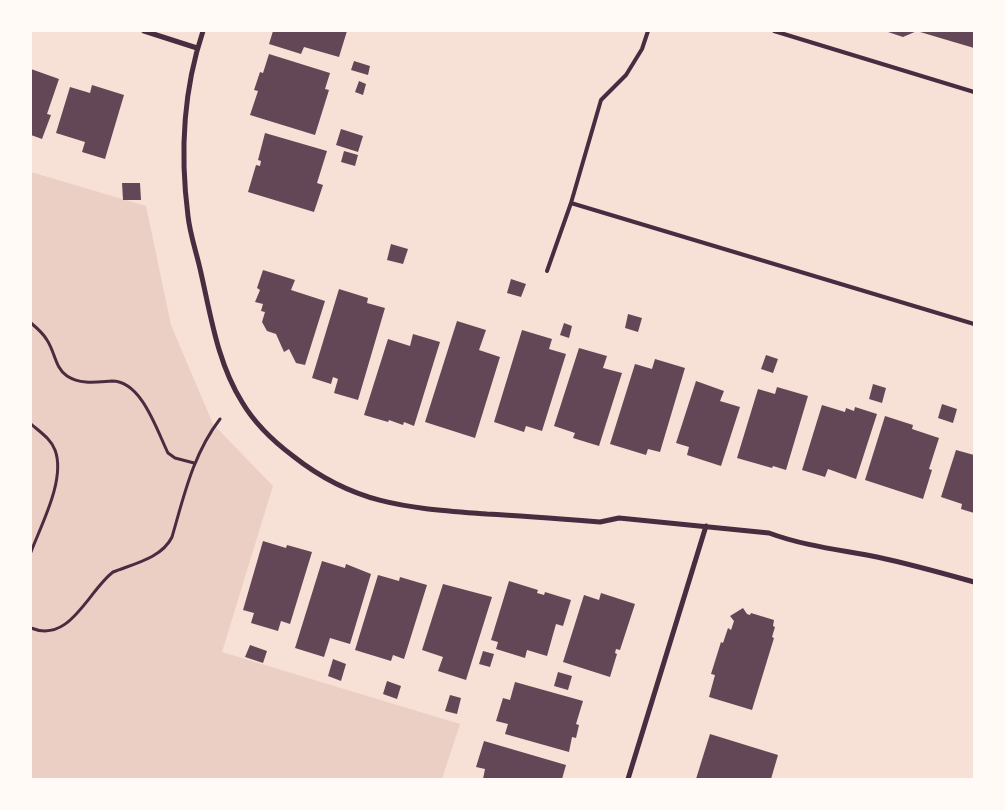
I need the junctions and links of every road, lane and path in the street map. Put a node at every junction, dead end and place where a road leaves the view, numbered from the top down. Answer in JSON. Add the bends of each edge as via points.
{"nodes":[{"id":1,"x":144,"y":31,"type":"edge"},
{"id":2,"x":202,"y":31,"type":"edge"},
{"id":3,"x":648,"y":31,"type":"edge"},
{"id":4,"x":774,"y":31,"type":"edge"},
{"id":5,"x":197,"y":48,"type":"junction"},
{"id":6,"x":974,"y":92,"type":"edge"},
{"id":7,"x":571,"y":203,"type":"junction"},
{"id":8,"x":548,"y":271,"type":"dead end"},
{"id":9,"x":31,"y":323,"type":"edge"},
{"id":10,"x":974,"y":324,"type":"edge"},
{"id":11,"x":220,"y":419,"type":"dead end"},
{"id":12,"x":31,"y":424,"type":"edge"},
{"id":13,"x":194,"y":463,"type":"junction"},
{"id":14,"x":706,"y":526,"type":"junction"},
{"id":15,"x":31,"y":552,"type":"edge"},
{"id":16,"x":974,"y":582,"type":"edge"},
{"id":17,"x":31,"y":628,"type":"edge"},
{"id":18,"x":628,"y":779,"type":"edge"}],
"edges":[{"from":1,"to":5,"type":"street"},
{"from":2,"to":5,"type":"street"},
{"from":3,"to":7,"type":"lane","via":[[642,50],[626,75],[601,100]]},
{"from":4,"to":6,"type":"lane"},
{"from":5,"to":14,"type":"street","via":[[186,109],[184,146],[188,218],[221,355],[242,402],[275,442],[339,486],[409,507],[600,522],[619,518]]},
{"from":7,"to":8,"type":"lane"},
{"from":7,"to":10,"type":"lane"},
{"from":9,"to":13,"type":"path","via":[[47,340],[62,372],[82,382],[126,385],[142,399],[168,453]]},
{"from":11,"to":13,"type":"path"},
{"from":12,"to":15,"type":"path","via":[[46,437],[56,452],[57,474]]},
{"from":13,"to":17,"type":"path","via":[[172,537],[164,549],[106,577],[62,627],[46,632]]},
{"from":14,"to":16,"type":"street","via":[[769,533],[791,541]]},
{"from":14,"to":18,"type":"street"}]}
